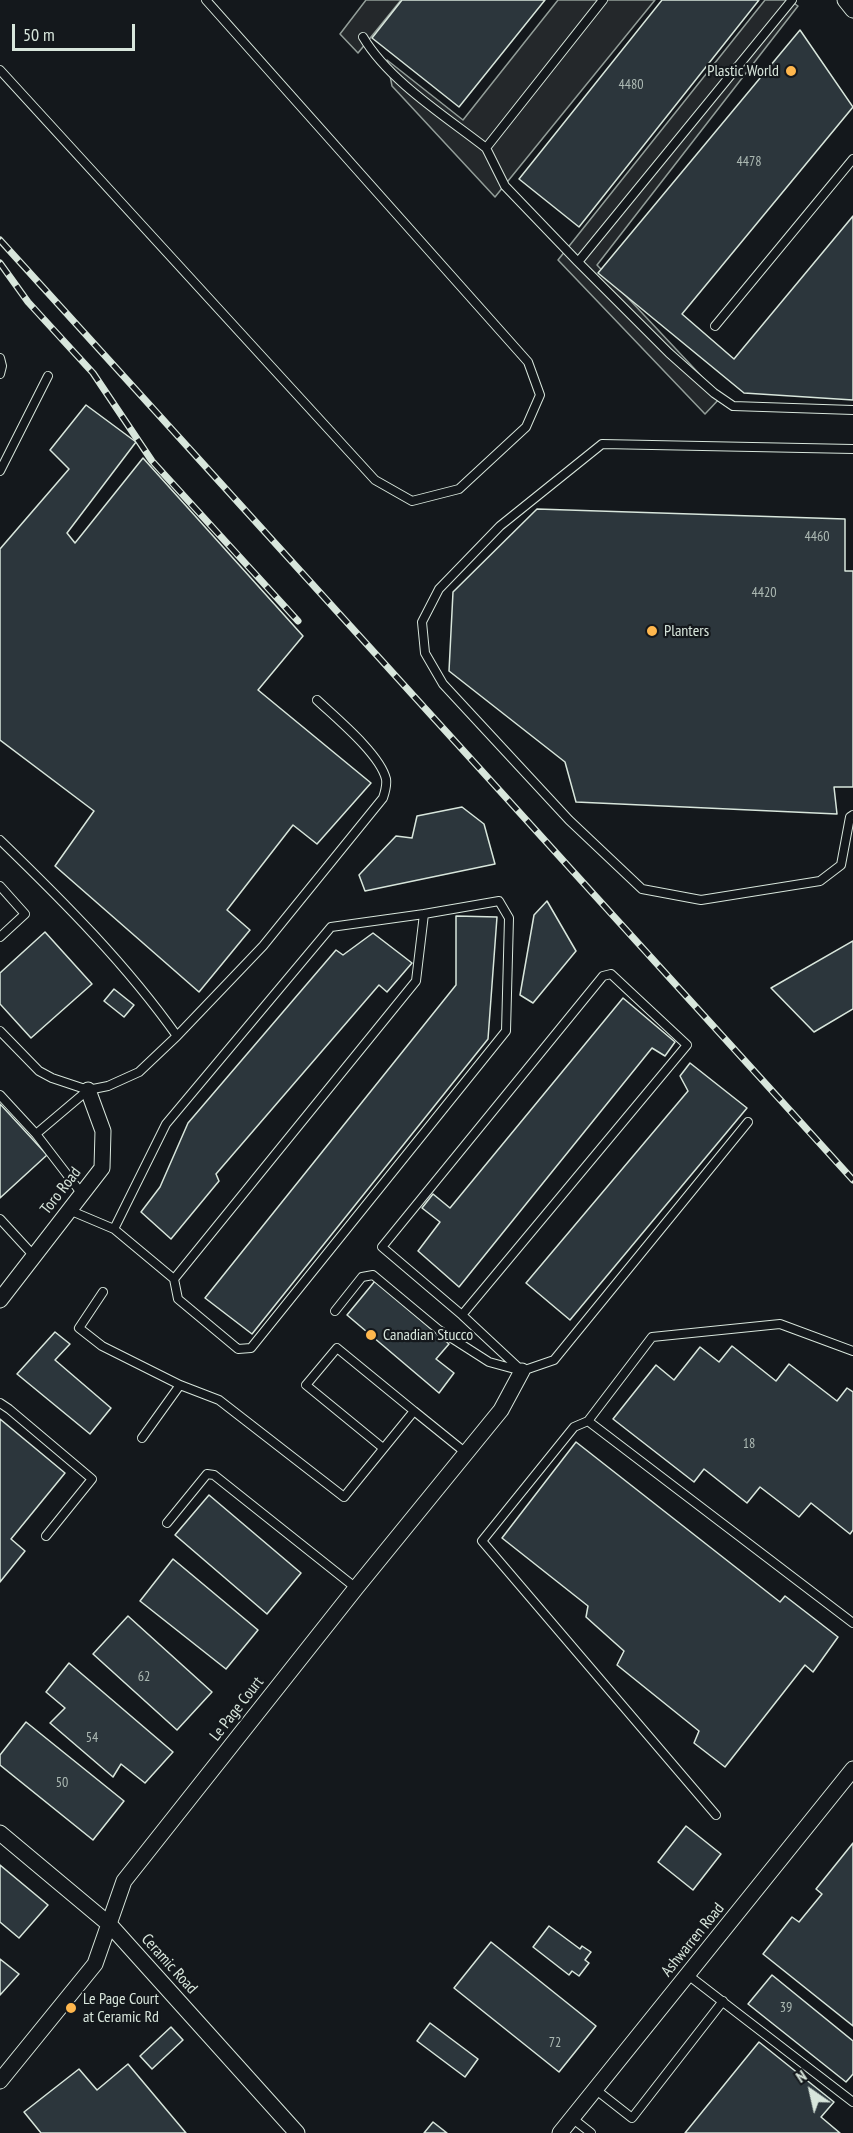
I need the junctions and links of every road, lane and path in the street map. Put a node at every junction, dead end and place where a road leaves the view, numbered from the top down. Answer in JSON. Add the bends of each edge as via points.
{"nodes":[{"id":1,"x":206,"y":0,"type":"edge"},
{"id":2,"x":603,"y":0,"type":"edge"},
{"id":3,"x":792,"y":0,"type":"edge"},
{"id":4,"x":845,"y":0,"type":"edge"},
{"id":5,"x":853,"y":10,"type":"edge"},
{"id":6,"x":363,"y":37,"type":"dead end"},
{"id":7,"x":0,"y":70,"type":"edge"},
{"id":8,"x":486,"y":148,"type":"junction"},
{"id":9,"x":853,"y":159,"type":"edge"},
{"id":10,"x":578,"y":262,"type":"junction"},
{"id":11,"x":715,"y":326,"type":"dead end"},
{"id":12,"x":0,"y":358,"type":"edge"},
{"id":13,"x":0,"y":374,"type":"edge"},
{"id":14,"x":48,"y":376,"type":"dead end"},
{"id":15,"x":853,"y":410,"type":"edge"},
{"id":16,"x":853,"y":449,"type":"edge"},
{"id":17,"x":0,"y":471,"type":"edge"},
{"id":18,"x":317,"y":700,"type":"dead end"},
{"id":19,"x":853,"y":815,"type":"edge"},
{"id":20,"x":0,"y":840,"type":"edge"},
{"id":21,"x":0,"y":886,"type":"edge"},
{"id":22,"x":424,"y":914,"type":"junction"},
{"id":23,"x":0,"y":937,"type":"edge"},
{"id":24,"x":0,"y":1031,"type":"edge"},
{"id":25,"x":177,"y":1036,"type":"junction"},
{"id":26,"x":88,"y":1090,"type":"junction"},
{"id":27,"x":0,"y":1095,"type":"edge"},
{"id":28,"x":748,"y":1122,"type":"dead end"},
{"id":29,"x":36,"y":1134,"type":"junction"},
{"id":30,"x":82,"y":1194,"type":"junction"},
{"id":31,"x":69,"y":1210,"type":"junction"},
{"id":32,"x":0,"y":1220,"type":"edge"},
{"id":33,"x":114,"y":1229,"type":"junction"},
{"id":34,"x":34,"y":1256,"type":"junction"},
{"id":35,"x":174,"y":1279,"type":"junction"},
{"id":36,"x":103,"y":1293,"type":"dead end"},
{"id":37,"x":0,"y":1300,"type":"edge"},
{"id":38,"x":335,"y":1311,"type":"dead end"},
{"id":39,"x":462,"y":1315,"type":"junction"},
{"id":40,"x":853,"y":1351,"type":"edge"},
{"id":41,"x":522,"y":1371,"type":"junction"},
{"id":42,"x":180,"y":1385,"type":"junction"},
{"id":43,"x":0,"y":1403,"type":"edge"},
{"id":44,"x":414,"y":1410,"type":"junction"},
{"id":45,"x":588,"y":1420,"type":"junction"},
{"id":46,"x":142,"y":1438,"type":"dead end"},
{"id":47,"x":383,"y":1448,"type":"junction"},
{"id":48,"x":466,"y":1453,"type":"junction"},
{"id":49,"x":167,"y":1523,"type":"dead end"},
{"id":50,"x":46,"y":1536,"type":"dead end"},
{"id":51,"x":356,"y":1588,"type":"junction"},
{"id":52,"x":853,"y":1623,"type":"edge"},
{"id":53,"x":853,"y":1769,"type":"edge"},
{"id":54,"x":716,"y":1815,"type":"dead end"},
{"id":55,"x":0,"y":1833,"type":"edge"},
{"id":56,"x":110,"y":1925,"type":"junction"},
{"id":57,"x":688,"y":1975,"type":"junction"},
{"id":58,"x":723,"y":2001,"type":"junction"},
{"id":59,"x":0,"y":2081,"type":"edge"},
{"id":60,"x":595,"y":2089,"type":"junction"},
{"id":61,"x":853,"y":2102,"type":"edge"},
{"id":62,"x":572,"y":2118,"type":"junction"},
{"id":63,"x":297,"y":2133,"type":"edge"},
{"id":64,"x":560,"y":2133,"type":"edge"},
{"id":65,"x":591,"y":2133,"type":"edge"}],
"edges":[{"from":1,"to":7,"type":"lane","via":[[528,362],[540,395],[526,427],[459,489],[412,501],[375,480]]},
{"from":2,"to":8,"type":"lane"},
{"from":3,"to":10,"type":"lane"},
{"from":4,"to":5,"type":"street"},
{"from":6,"to":8,"type":"lane","via":[[371,51],[406,86]]},
{"from":8,"to":10,"type":"lane","via":[[505,186]]},
{"from":9,"to":11,"type":"lane"},
{"from":10,"to":15,"type":"lane","via":[[669,352],[733,406]]},
{"from":12,"to":13,"type":"lane"},
{"from":14,"to":17,"type":"lane"},
{"from":16,"to":19,"type":"lane","via":[[602,444],[500,526],[439,589],[422,622],[425,653],[443,684],[568,820],[642,889],[701,900],[820,881],[841,865]]},
{"from":18,"to":25,"type":"lane","via":[[381,766],[387,782],[383,798],[263,946]]},
{"from":20,"to":25,"type":"lane","via":[[88,927]]},
{"from":21,"to":23,"type":"lane","via":[[25,914]]},
{"from":22,"to":33,"type":"lane","via":[[331,927],[166,1124]]},
{"from":22,"to":35,"type":"lane","via":[[416,981]]},
{"from":22,"to":35,"type":"lane","via":[[499,901],[509,918],[506,1031],[251,1348],[238,1349],[178,1299]]},
{"from":24,"to":26,"type":"lane","via":[[39,1071]]},
{"from":25,"to":26,"type":"lane","via":[[139,1072]]},
{"from":26,"to":29,"type":"lane"},
{"from":26,"to":30,"type":"street","name":"Toro Road","via":[[103,1131],[102,1168]]},
{"from":27,"to":29,"type":"lane"},
{"from":28,"to":41,"type":"lane","via":[[554,1360]]},
{"from":29,"to":30,"type":"lane"},
{"from":30,"to":31,"type":"street","name":"Toro Road"},
{"from":31,"to":33,"type":"lane"},
{"from":31,"to":34,"type":"street","name":"Toro Road"},
{"from":32,"to":34,"type":"lane"},
{"from":33,"to":35,"type":"lane"},
{"from":34,"to":37,"type":"street","name":"Toro Road"},
{"from":36,"to":42,"type":"lane","via":[[79,1328],[102,1346]]},
{"from":38,"to":41,"type":"lane","via":[[362,1277],[373,1275],[439,1330],[489,1362]]},
{"from":39,"to":39,"type":"lane","via":[[382,1247],[603,976],[611,974],[687,1045]]},
{"from":39,"to":41,"type":"lane"},
{"from":40,"to":45,"type":"lane","via":[[780,1324],[652,1336]]},
{"from":41,"to":48,"type":"street","name":"Le Page Court","via":[[501,1410]]},
{"from":42,"to":46,"type":"lane"},
{"from":42,"to":47,"type":"lane","via":[[219,1400],[344,1497]]},
{"from":43,"to":50,"type":"lane","via":[[92,1479]]},
{"from":44,"to":47,"type":"lane"},
{"from":44,"to":47,"type":"lane","via":[[337,1348],[306,1385]]},
{"from":44,"to":48,"type":"lane"},
{"from":45,"to":52,"type":"lane"},
{"from":45,"to":54,"type":"lane","via":[[574,1427],[482,1541]]},
{"from":48,"to":51,"type":"street","name":"Le Page Court"},
{"from":49,"to":51,"type":"lane","via":[[207,1474],[214,1475]]},
{"from":51,"to":56,"type":"street","name":"Le Page Court","via":[[124,1881]]},
{"from":53,"to":57,"type":"street","name":"Ashwarren Road"},
{"from":55,"to":56,"type":"street","name":"Ceramic Road"},
{"from":56,"to":59,"type":"street","name":"Le Page Court","via":[[95,1964]]},
{"from":56,"to":63,"type":"street","name":"Ceramic Road"},
{"from":57,"to":58,"type":"lane"},
{"from":57,"to":60,"type":"street","name":"Ashwarren Road"},
{"from":58,"to":60,"type":"lane","via":[[632,2118]]},
{"from":58,"to":61,"type":"lane"},
{"from":60,"to":62,"type":"street","name":"Ashwarren Road"},
{"from":62,"to":64,"type":"street","name":"Ashwarren Road"},
{"from":62,"to":65,"type":"lane"}]}
